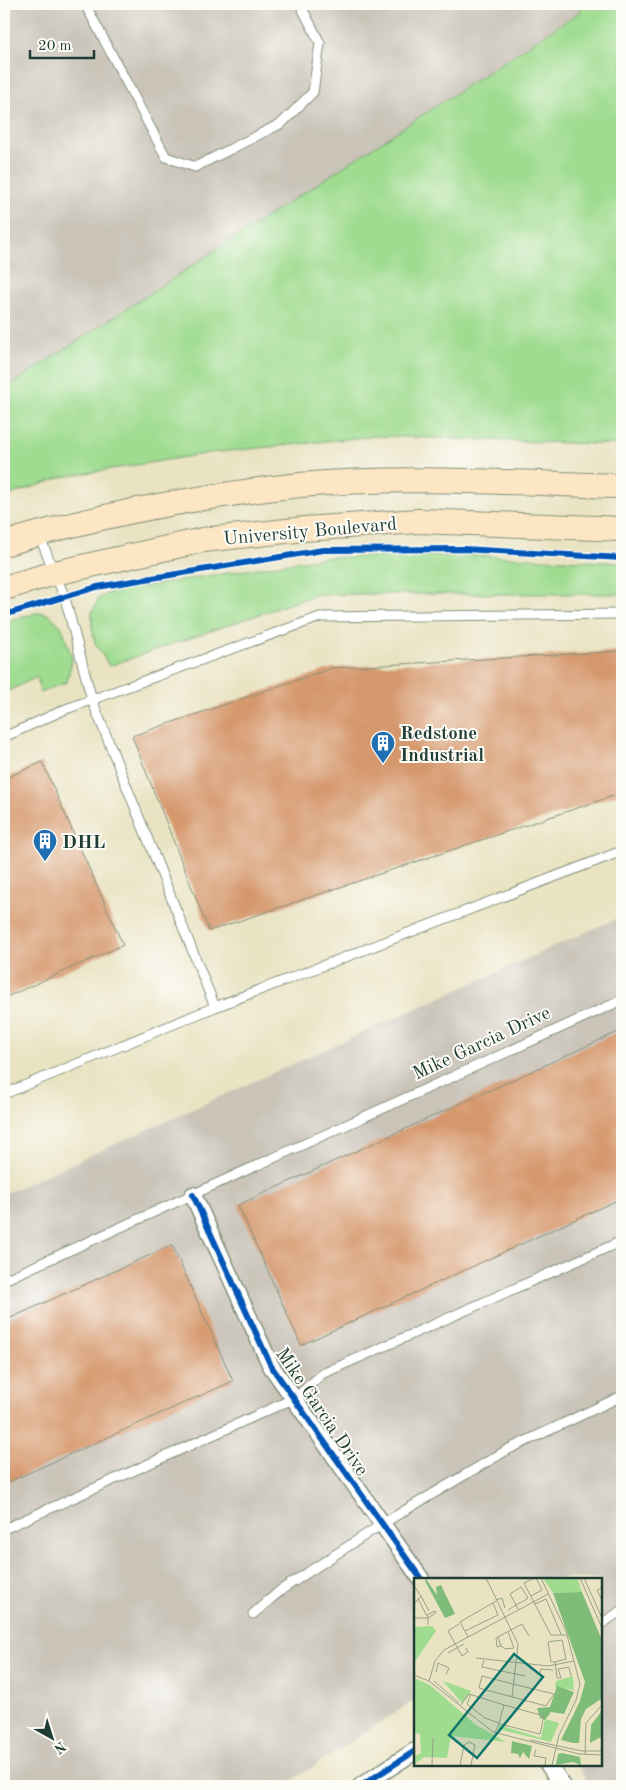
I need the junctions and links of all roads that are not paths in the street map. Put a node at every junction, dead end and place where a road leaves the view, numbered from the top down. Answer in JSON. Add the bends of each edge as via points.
{"nodes":[{"id":1,"x":85,"y":4,"type":"edge"},
{"id":2,"x":300,"y":4,"type":"edge"},
{"id":3,"x":622,"y":486,"type":"edge"},
{"id":4,"x":622,"y":529,"type":"edge"},
{"id":5,"x":38,"y":533,"type":"junction"},
{"id":6,"x":4,"y":544,"type":"edge"},
{"id":7,"x":55,"y":573,"type":"junction"},
{"id":8,"x":4,"y":588,"type":"edge"},
{"id":9,"x":622,"y":614,"type":"edge"},
{"id":10,"x":92,"y":700,"type":"junction"},
{"id":11,"x":4,"y":737,"type":"edge"},
{"id":12,"x":622,"y":851,"type":"edge"},
{"id":13,"x":622,"y":1000,"type":"edge"},
{"id":14,"x":215,"y":1007,"type":"junction"},
{"id":15,"x":4,"y":1094,"type":"edge"},
{"id":16,"x":193,"y":1196,"type":"junction"},
{"id":17,"x":622,"y":1241,"type":"edge"},
{"id":18,"x":4,"y":1280,"type":"edge"},
{"id":19,"x":622,"y":1396,"type":"edge"},
{"id":20,"x":295,"y":1398,"type":"junction"},
{"id":21,"x":382,"y":1524,"type":"junction"},
{"id":22,"x":4,"y":1528,"type":"edge"},
{"id":23,"x":419,"y":1578,"type":"edge"},
{"id":24,"x":622,"y":1610,"type":"edge"},
{"id":25,"x":253,"y":1614,"type":"dead end"},
{"id":26,"x":601,"y":1624,"type":"edge"},
{"id":27,"x":414,"y":1751,"type":"edge"},
{"id":28,"x":549,"y":1765,"type":"edge"},
{"id":29,"x":361,"y":1786,"type":"edge"},
{"id":30,"x":563,"y":1786,"type":"edge"}],
"edges":[{"from":1,"to":2,"type":"lane","via":[[166,157],[195,167],[282,123],[313,92],[320,43]]},
{"from":3,"to":5,"type":"main road","via":[[393,481],[302,485],[182,501]]},
{"from":4,"to":7,"type":"main road","name":"University Boulevard","via":[[418,521],[305,528],[203,540]]},
{"from":5,"to":6,"type":"main road"},
{"from":5,"to":7,"type":"lane"},
{"from":7,"to":8,"type":"main road","name":"University Boulevard"},
{"from":7,"to":10,"type":"lane","via":[[73,624]]},
{"from":9,"to":10,"type":"lane","via":[[320,617]]},
{"from":10,"to":11,"type":"lane"},
{"from":10,"to":14,"type":"lane"},
{"from":12,"to":14,"type":"lane"},
{"from":13,"to":16,"type":"lane","name":"Mike Garcia Drive"},
{"from":14,"to":15,"type":"lane"},
{"from":16,"to":18,"type":"lane","name":"Mike Garcia Drive"},
{"from":16,"to":20,"type":"street","name":"Mike Garcia Drive","via":[[271,1366]]},
{"from":17,"to":20,"type":"lane","name":"Mike Garcia Drive","via":[[322,1374]]},
{"from":19,"to":21,"type":"lane","via":[[507,1450]]},
{"from":20,"to":21,"type":"street","name":"Mike Garcia Drive"},
{"from":20,"to":22,"type":"lane","name":"Mike Garcia Drive"},
{"from":21,"to":23,"type":"street","name":"Mike Garcia Drive"},
{"from":21,"to":25,"type":"lane","via":[[281,1590]]},
{"from":24,"to":26,"type":"lane"},
{"from":27,"to":29,"type":"street"},
{"from":28,"to":30,"type":"street"}]}
